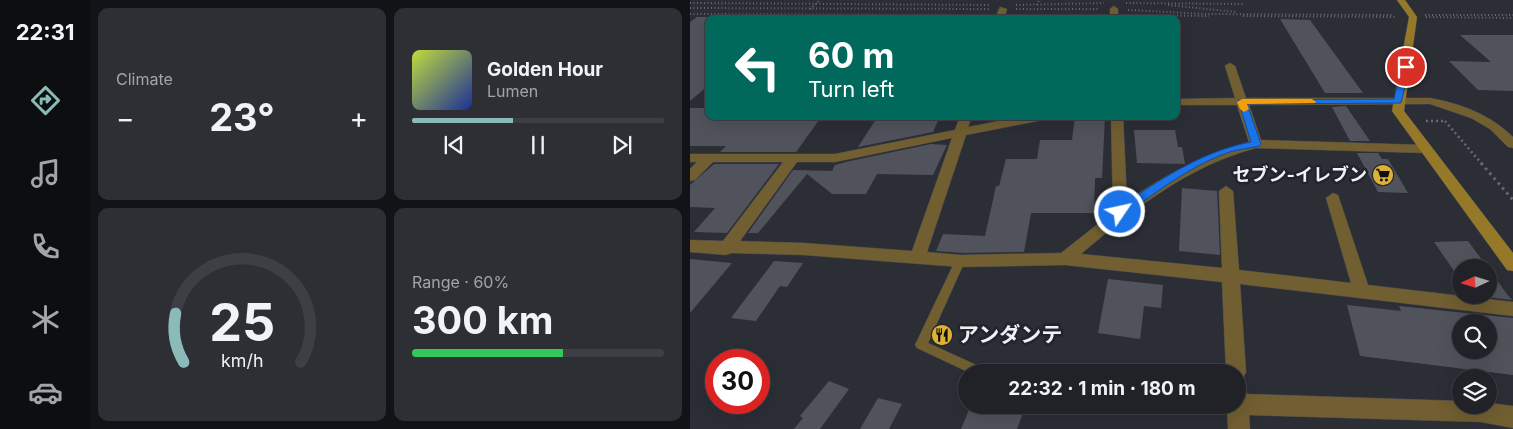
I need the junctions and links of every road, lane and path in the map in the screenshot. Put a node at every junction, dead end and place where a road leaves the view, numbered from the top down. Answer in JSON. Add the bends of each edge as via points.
{"nodes":[{"id":1,"x":820,"y":0,"type":"edge"},
{"id":2,"x":1039,"y":0,"type":"edge"},
{"id":3,"x":1401,"y":0,"type":"edge"},
{"id":4,"x":690,"y":3,"type":"edge"},
{"id":5,"x":1123,"y":3,"type":"dead end"},
{"id":6,"x":1162,"y":3,"type":"junction"},
{"id":7,"x":742,"y":4,"type":"junction"},
{"id":8,"x":1243,"y":4,"type":"dead end"},
{"id":9,"x":1013,"y":5,"type":"dead end"},
{"id":10,"x":1037,"y":6,"type":"junction"},
{"id":11,"x":999,"y":7,"type":"junction"},
{"id":12,"x":690,"y":8,"type":"edge"},
{"id":13,"x":711,"y":8,"type":"junction"},
{"id":14,"x":810,"y":9,"type":"junction"},
{"id":15,"x":1114,"y":10,"type":"edge"},
{"id":16,"x":1411,"y":13,"type":"junction"},
{"id":17,"x":1259,"y":14,"type":"junction"},
{"id":18,"x":999,"y":15,"type":"edge"},
{"id":19,"x":1513,"y":15,"type":"edge"},
{"id":20,"x":1230,"y":66,"type":"dead end"},
{"id":21,"x":1180,"y":102,"type":"edge"},
{"id":22,"x":1242,"y":102,"type":"junction"},
{"id":23,"x":1398,"y":102,"type":"junction"},
{"id":24,"x":965,"y":120,"type":"edge"},
{"id":25,"x":1022,"y":120,"type":"edge"},
{"id":26,"x":1117,"y":120,"type":"edge"},
{"id":27,"x":1418,"y":122,"type":"dead end"},
{"id":28,"x":961,"y":132,"type":"junction"},
{"id":29,"x":1256,"y":144,"type":"junction"},
{"id":30,"x":1513,"y":144,"type":"edge"},
{"id":31,"x":1425,"y":149,"type":"junction"},
{"id":32,"x":690,"y":158,"type":"edge"},
{"id":33,"x":709,"y":158,"type":"junction"},
{"id":34,"x":792,"y":159,"type":"junction"},
{"id":35,"x":690,"y":177,"type":"edge"},
{"id":36,"x":1226,"y":190,"type":"dead end"},
{"id":37,"x":1333,"y":198,"type":"dead end"},
{"id":38,"x":1513,"y":200,"type":"edge"},
{"id":39,"x":1120,"y":212,"type":"junction"},
{"id":40,"x":690,"y":246,"type":"edge"},
{"id":41,"x":726,"y":248,"type":"junction"},
{"id":42,"x":918,"y":256,"type":"junction"},
{"id":43,"x":1065,"y":259,"type":"junction"},
{"id":44,"x":960,"y":261,"type":"junction"},
{"id":45,"x":1513,"y":265,"type":"edge"},
{"id":46,"x":1230,"y":278,"type":"junction"},
{"id":47,"x":1362,"y":292,"type":"junction"},
{"id":48,"x":1513,"y":309,"type":"edge"},
{"id":49,"x":962,"y":364,"type":"edge"},
{"id":50,"x":1235,"y":364,"type":"edge"},
{"id":51,"x":1246,"y":404,"type":"edge"},
{"id":52,"x":1238,"y":414,"type":"edge"},
{"id":53,"x":1513,"y":417,"type":"edge"},
{"id":54,"x":1239,"y":429,"type":"edge"}],
"edges":[{"from":1,"to":14,"type":"path","bridge":true},
{"from":2,"to":10,"type":"path"},
{"from":3,"to":16,"type":"street"},
{"from":4,"to":7,"type":"path"},
{"from":5,"to":6,"type":"path"},
{"from":6,"to":8,"type":"path"},
{"from":6,"to":17,"type":"path"},
{"from":7,"to":11,"type":"path"},
{"from":7,"to":13,"type":"path"},
{"from":9,"to":10,"type":"path"},
{"from":10,"to":15,"type":"path"},
{"from":11,"to":14,"type":"path"},
{"from":11,"to":15,"type":"path"},
{"from":11,"to":18,"type":"street"},
{"from":12,"to":13,"type":"path"},
{"from":13,"to":14,"type":"path"},
{"from":15,"to":17,"type":"path"},
{"from":16,"to":17,"type":"path"},
{"from":16,"to":19,"type":"path"},
{"from":16,"to":23,"type":"street","via":[[1404,83]]},
{"from":20,"to":22,"type":"street"},
{"from":21,"to":22,"type":"street"},
{"from":22,"to":23,"type":"street"},
{"from":22,"to":29,"type":"street"},
{"from":23,"to":30,"type":"street","via":[[1430,101],[1464,108],[1493,124]]},
{"from":23,"to":31,"type":"street","via":[[1398,112]]},
{"from":24,"to":28,"type":"street"},
{"from":25,"to":28,"type":"street"},
{"from":26,"to":39,"type":"street"},
{"from":27,"to":38,"type":"path","via":[[1445,121]]},
{"from":28,"to":34,"type":"street","via":[[835,158]]},
{"from":28,"to":42,"type":"street"},
{"from":29,"to":31,"type":"street"},
{"from":29,"to":39,"type":"street","via":[[1230,149],[1202,162]]},
{"from":31,"to":45,"type":"street"},
{"from":32,"to":33,"type":"street"},
{"from":33,"to":34,"type":"street"},
{"from":33,"to":35,"type":"street"},
{"from":34,"to":41,"type":"street"},
{"from":36,"to":46,"type":"street"},
{"from":37,"to":47,"type":"street"},
{"from":39,"to":43,"type":"street"},
{"from":40,"to":41,"type":"street"},
{"from":41,"to":42,"type":"street"},
{"from":42,"to":44,"type":"street"},
{"from":43,"to":44,"type":"street"},
{"from":43,"to":46,"type":"street"},
{"from":44,"to":49,"type":"lane","via":[[921,345]]},
{"from":46,"to":47,"type":"street"},
{"from":46,"to":50,"type":"street"},
{"from":47,"to":48,"type":"street"},
{"from":51,"to":53,"type":"street","via":[[1481,412]]},
{"from":52,"to":54,"type":"street"}]}
